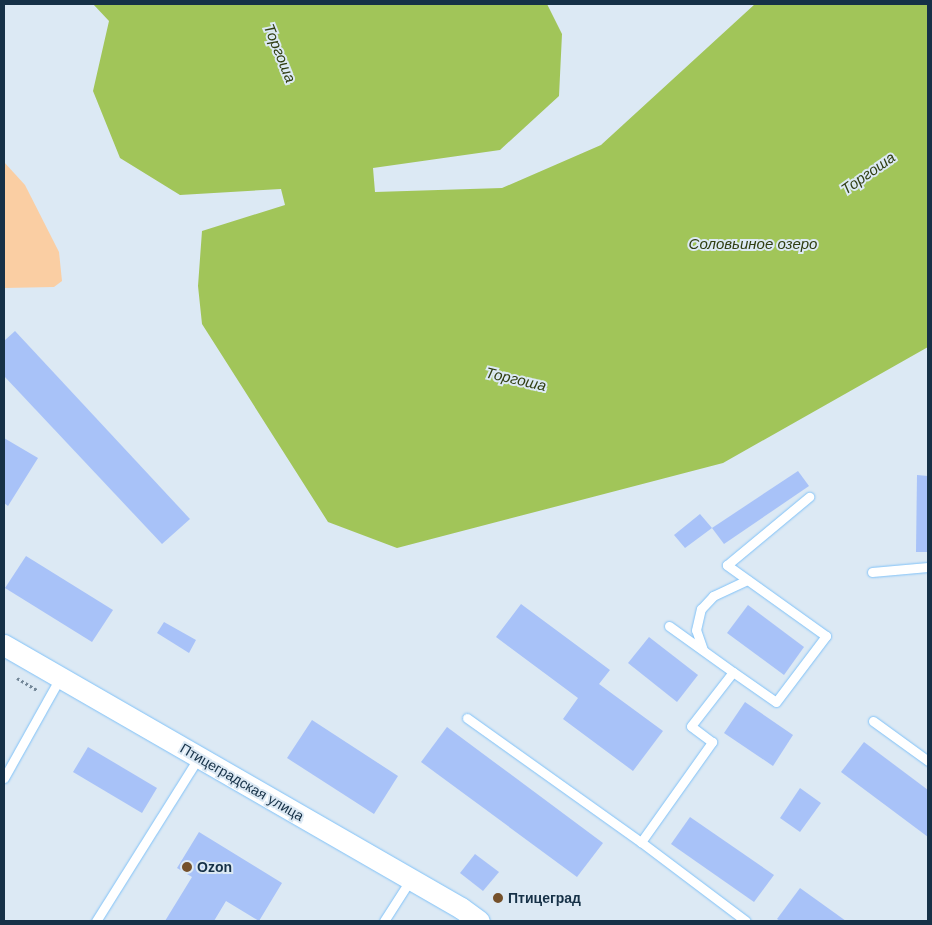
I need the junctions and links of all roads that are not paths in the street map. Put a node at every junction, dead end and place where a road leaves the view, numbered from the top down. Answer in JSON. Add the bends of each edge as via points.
{"nodes":[{"id":1,"x":809,"y":497,"type":"dead end"},
{"id":2,"x":928,"y":567,"type":"edge"},
{"id":3,"x":872,"y":572,"type":"dead end"},
{"id":4,"x":748,"y":580,"type":"junction"},
{"id":5,"x":669,"y":626,"type":"dead end"},
{"id":6,"x":4,"y":645,"type":"edge"},
{"id":7,"x":702,"y":650,"type":"junction"},
{"id":8,"x":733,"y":672,"type":"junction"},
{"id":9,"x":61,"y":678,"type":"junction"},
{"id":10,"x":467,"y":718,"type":"dead end"},
{"id":11,"x":873,"y":721,"type":"dead end"},
{"id":12,"x":199,"y":757,"type":"junction"},
{"id":13,"x":928,"y":761,"type":"edge"},
{"id":14,"x":4,"y":778,"type":"edge"},
{"id":15,"x":642,"y":842,"type":"junction"},
{"id":16,"x":411,"y":879,"type":"junction"},
{"id":17,"x":96,"y":921,"type":"edge"},
{"id":18,"x":384,"y":921,"type":"edge"},
{"id":19,"x":478,"y":921,"type":"edge"},
{"id":20,"x":746,"y":921,"type":"edge"}],
"edges":[{"from":1,"to":4,"type":"lane","via":[[727,565]]},
{"from":2,"to":3,"type":"lane"},
{"from":4,"to":7,"type":"lane","via":[[713,596],[701,609],[696,630]]},
{"from":4,"to":8,"type":"lane","via":[[826,636],[776,702]]},
{"from":5,"to":7,"type":"lane"},
{"from":6,"to":9,"type":"street","name":"Птицеградская улица"},
{"from":7,"to":8,"type":"lane"},
{"from":8,"to":15,"type":"lane","via":[[691,726],[712,742]]},
{"from":9,"to":12,"type":"street","name":"Птицеградская улица"},
{"from":9,"to":14,"type":"lane"},
{"from":10,"to":15,"type":"lane"},
{"from":11,"to":13,"type":"lane"},
{"from":12,"to":16,"type":"street","name":"Птицеградская улица"},
{"from":12,"to":17,"type":"lane"},
{"from":15,"to":20,"type":"lane"},
{"from":16,"to":18,"type":"lane"},
{"from":16,"to":19,"type":"street","name":"Птицеградская улица"}]}
